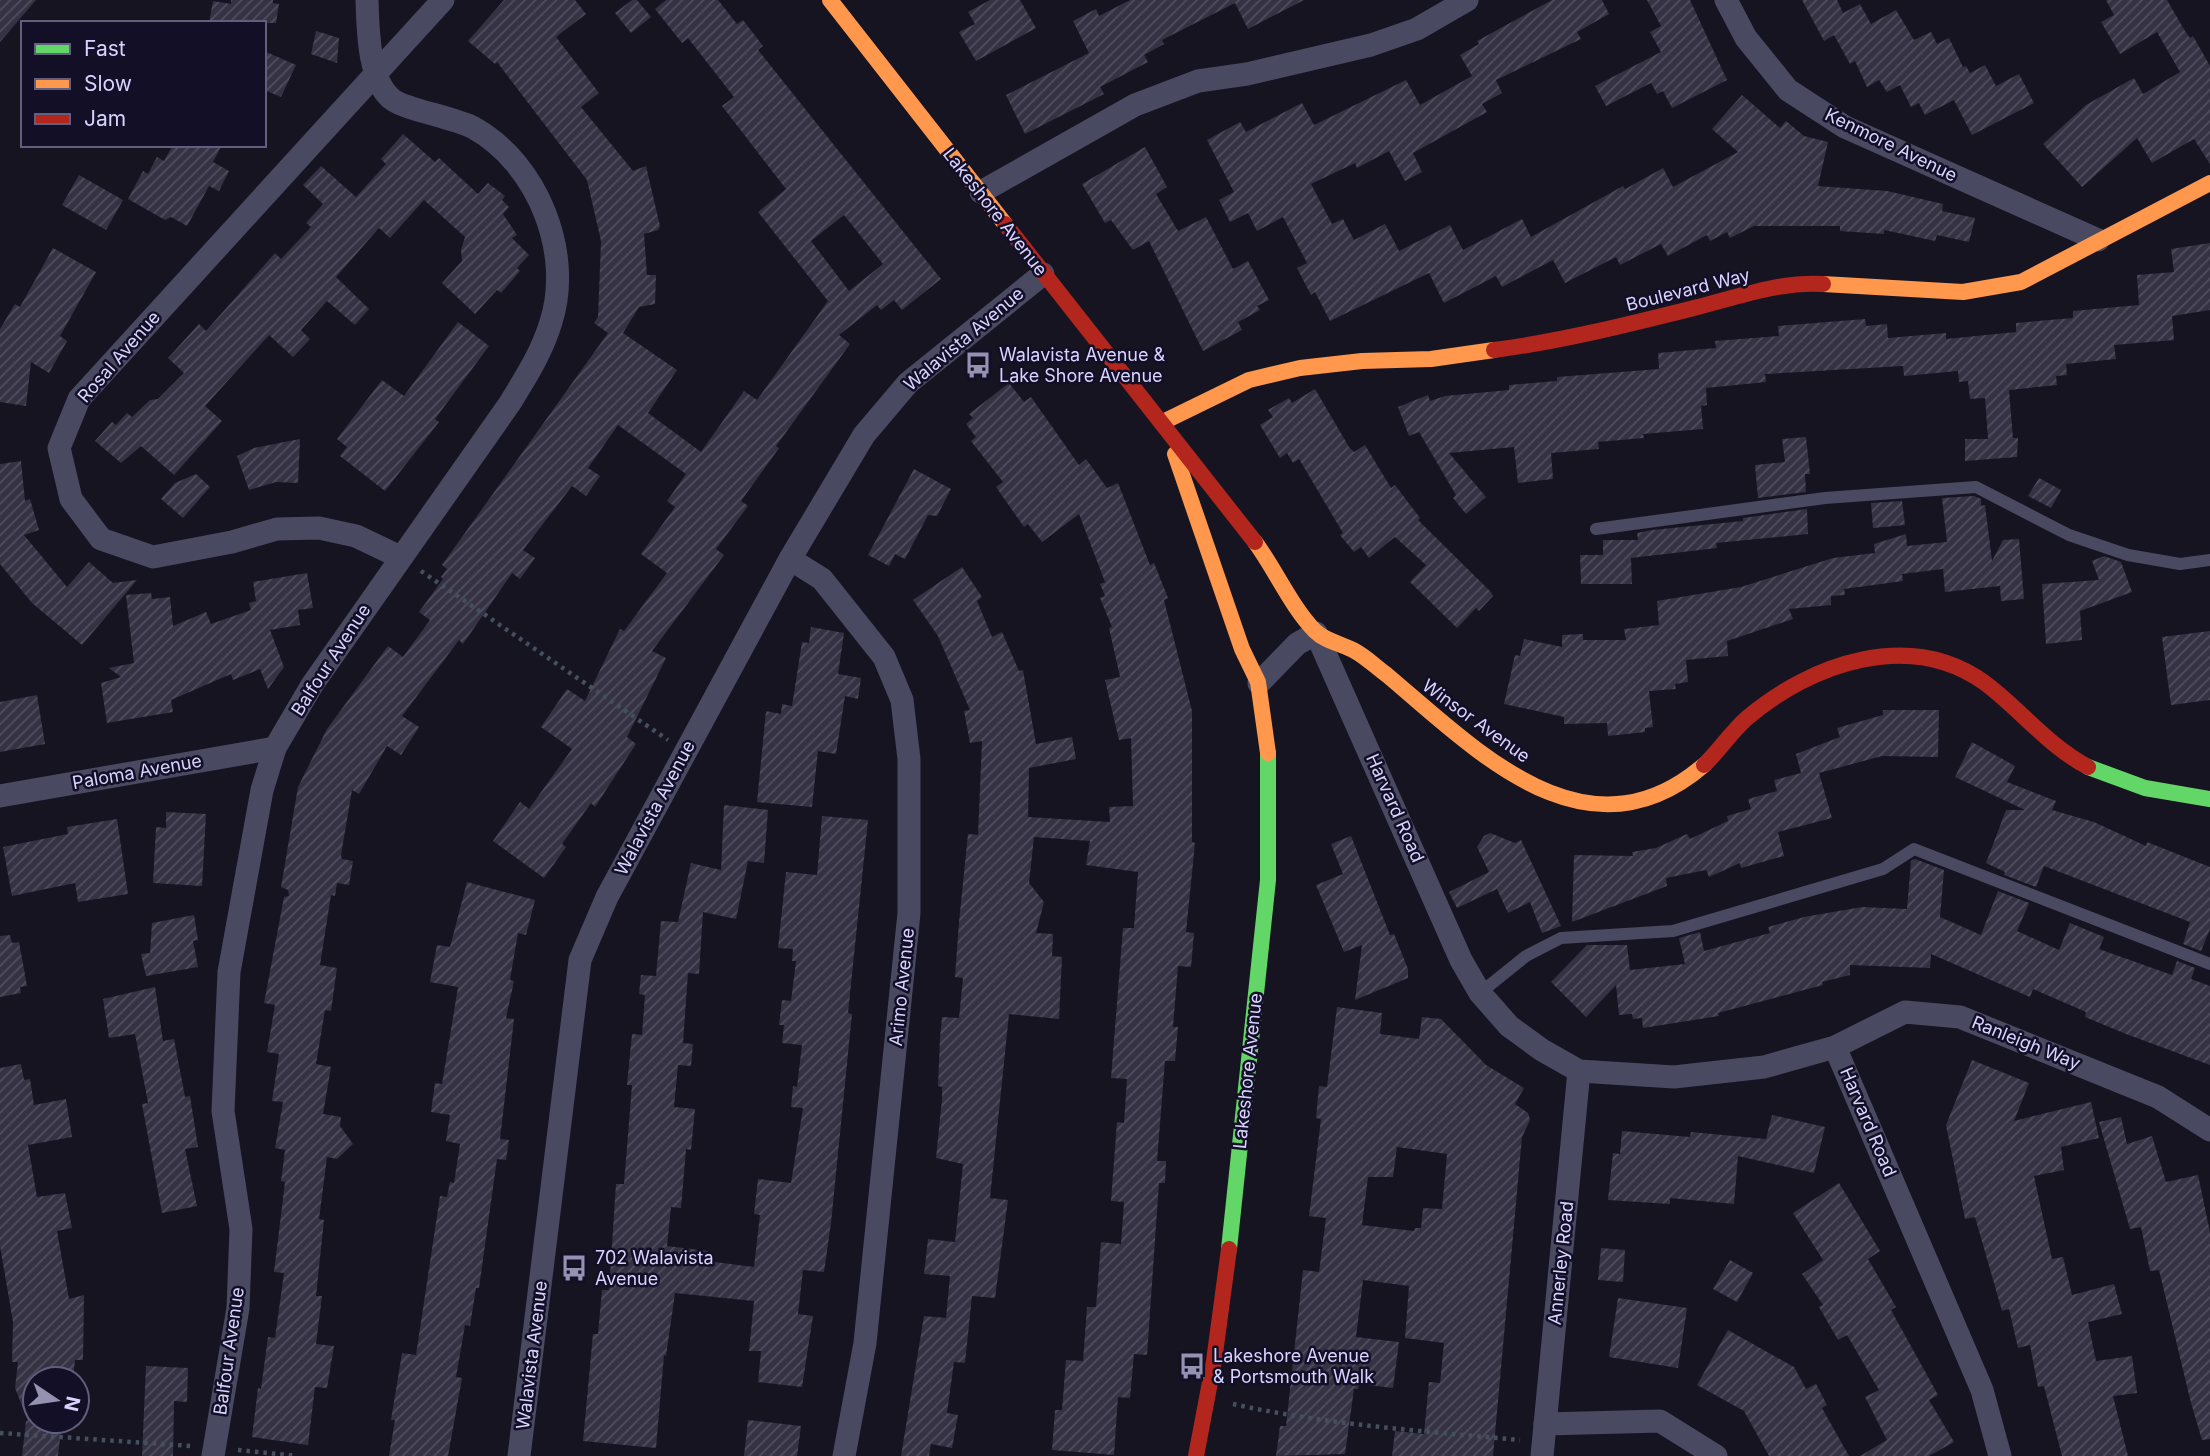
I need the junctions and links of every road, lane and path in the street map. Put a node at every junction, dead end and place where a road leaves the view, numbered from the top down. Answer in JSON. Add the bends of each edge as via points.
{"nodes":[{"id":1,"x":367,"y":0,"type":"edge"},
{"id":2,"x":443,"y":0,"type":"edge"},
{"id":3,"x":830,"y":0,"type":"edge"},
{"id":4,"x":1467,"y":0,"type":"edge"},
{"id":5,"x":1727,"y":0,"type":"edge"},
{"id":6,"x":376,"y":75,"type":"junction"},
{"id":7,"x":2210,"y":183,"type":"edge"},
{"id":8,"x":981,"y":192,"type":"junction"},
{"id":9,"x":2098,"y":240,"type":"junction"},
{"id":10,"x":1043,"y":274,"type":"junction"},
{"id":11,"x":1163,"y":422,"type":"junction"},
{"id":12,"x":1597,"y":529,"type":"dead end"},
{"id":13,"x":400,"y":557,"type":"junction"},
{"id":14,"x":790,"y":559,"type":"junction"},
{"id":15,"x":2210,"y":560,"type":"edge"},
{"id":16,"x":1316,"y":633,"type":"junction"},
{"id":17,"x":1259,"y":683,"type":"junction"},
{"id":18,"x":275,"y":748,"type":"junction"},
{"id":19,"x":686,"y":752,"type":"junction"},
{"id":20,"x":0,"y":796,"type":"edge"},
{"id":21,"x":2210,"y":799,"type":"edge"},
{"id":22,"x":2210,"y":964,"type":"edge"},
{"id":23,"x":1480,"y":993,"type":"junction"},
{"id":24,"x":1836,"y":1047,"type":"junction"},
{"id":25,"x":1579,"y":1071,"type":"junction"},
{"id":26,"x":2210,"y":1130,"type":"edge"},
{"id":27,"x":1209,"y":1399,"type":"junction"},
{"id":28,"x":0,"y":1433,"type":"edge"},
{"id":29,"x":1543,"y":1441,"type":"edge"},
{"id":30,"x":213,"y":1452,"type":"edge"},
{"id":31,"x":298,"y":1456,"type":"edge"},
{"id":32,"x":519,"y":1456,"type":"edge"},
{"id":33,"x":844,"y":1456,"type":"edge"},
{"id":34,"x":1196,"y":1456,"type":"edge"},
{"id":35,"x":1716,"y":1456,"type":"edge"},
{"id":36,"x":2000,"y":1456,"type":"edge"}],
"edges":[{"from":1,"to":6,"type":"street","name":"Balfour Avenue"},
{"from":2,"to":6,"type":"street","name":"Rosal Avenue"},
{"from":3,"to":8,"type":"street","name":"Lakeshore Avenue"},
{"from":4,"to":8,"type":"street","via":[[1417,29],[1371,45],[1198,81],[1135,105]]},
{"from":5,"to":9,"type":"street","name":"Kenmore Avenue","via":[[1746,38],[1788,90],[1845,128]]},
{"from":6,"to":13,"type":"street","name":"Balfour Avenue","via":[[393,100],[474,128],[503,150],[527,180],[549,221],[558,275],[552,320],[538,356],[510,403]]},
{"from":6,"to":13,"type":"street","name":"Rosal Avenue","via":[[79,399],[59,448],[71,499],[101,539],[153,557],[277,529],[319,528],[356,536]]},
{"from":7,"to":9,"type":"street","name":"Boulevard Way"},
{"from":8,"to":10,"type":"street","name":"Lakeshore Avenue"},
{"from":9,"to":11,"type":"street","name":"Boulevard Way","via":[[2021,282],[1963,292],[1809,283],[1506,349],[1300,368],[1250,380]]},
{"from":10,"to":11,"type":"street","name":"Lakeshore Avenue"},
{"from":10,"to":14,"type":"street","name":"Walavista Avenue","via":[[908,383],[864,435]]},
{"from":11,"to":16,"type":"street","name":"Lakeshore Avenue","via":[[1251,536]]},
{"from":11,"to":17,"type":"street","name":"Lakeshore Avenue","via":[[1243,653]]},
{"from":12,"to":15,"type":"lane","via":[[1825,498],[1976,486],[2094,544],[2156,561]]},
{"from":13,"to":18,"type":"street","name":"Balfour Avenue","via":[[312,685]]},
{"from":13,"to":19,"type":"path"},
{"from":14,"to":19,"type":"street","name":"Walavista Avenue"},
{"from":14,"to":33,"type":"street","name":"Arimo Avenue","via":[[822,579],[884,657],[902,700],[909,759],[909,913],[865,1343]]},
{"from":16,"to":17,"type":"street","via":[[1297,644]]},
{"from":16,"to":21,"type":"street","name":"Winsor Avenue","via":[[1357,651],[1447,728],[1534,786],[1596,805],[1663,794],[1713,758],[1743,722],[1768,702],[1849,660],[1881,654],[1915,654],[1976,674],[2049,741],[2107,776],[2174,796]]},
{"from":16,"to":23,"type":"street","name":"Harvard Road","via":[[1461,960]]},
{"from":17,"to":27,"type":"street","name":"Lakeshore Avenue","via":[[1269,800],[1265,913]]},
{"from":18,"to":20,"type":"street","name":"Paloma Avenue"},
{"from":18,"to":30,"type":"street","name":"Balfour Avenue","via":[[262,790],[229,972],[223,1111],[241,1229],[240,1269],[238,1308]]},
{"from":19,"to":32,"type":"street","name":"Walavista Avenue","via":[[607,897],[580,960]]},
{"from":22,"to":23,"type":"lane","via":[[1914,849],[1883,869],[1673,931],[1561,938],[1526,956]]},
{"from":23,"to":25,"type":"street","name":"Harvard Road","via":[[1509,1026]]},
{"from":24,"to":25,"type":"street","name":"Harvard Road","via":[[1765,1067],[1674,1077]]},
{"from":24,"to":26,"type":"street","name":"Ranleigh Way","via":[[1905,1012],[1960,1017],[2158,1097]]},
{"from":24,"to":36,"type":"street","name":"Harvard Road","via":[[1982,1390]]},
{"from":25,"to":29,"type":"street","name":"Annerley Road"},
{"from":27,"to":29,"type":"path","via":[[1330,1422]]},
{"from":27,"to":34,"type":"street","name":"Lakeshore Avenue"},
{"from":28,"to":30,"type":"path"},
{"from":29,"to":35,"type":"street","via":[[1660,1421]]},
{"from":30,"to":31,"type":"path"}]}
